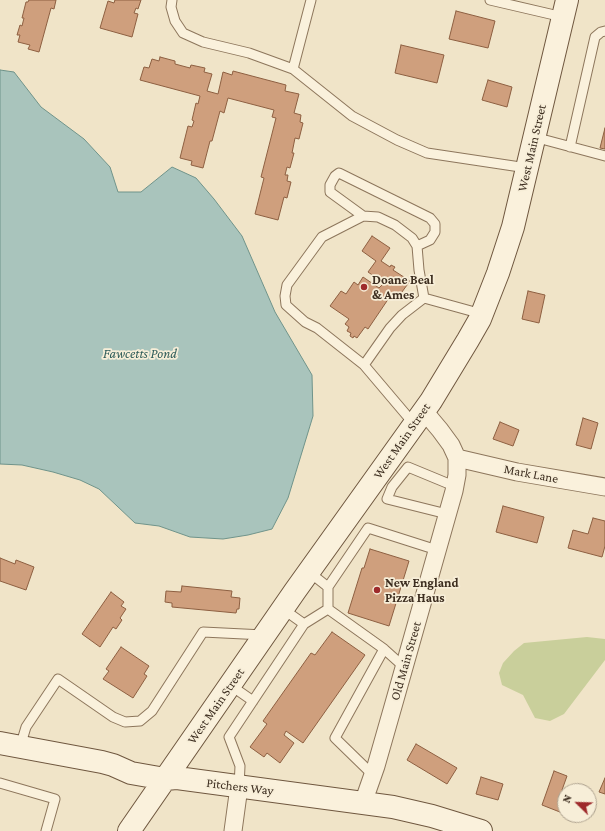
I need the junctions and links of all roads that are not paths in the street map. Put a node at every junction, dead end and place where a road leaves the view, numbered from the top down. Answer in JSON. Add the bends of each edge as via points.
{"nodes":[{"id":1,"x":172,"y":0,"type":"edge"},
{"id":2,"x":311,"y":0,"type":"edge"},
{"id":3,"x":490,"y":0,"type":"edge"},
{"id":4,"x":527,"y":4,"type":"edge"},
{"id":5,"x":565,"y":9,"type":"edge"},
{"id":6,"x":605,"y":31,"type":"edge"},
{"id":7,"x":293,"y":69,"type":"junction"},
{"id":8,"x":534,"y":137,"type":"junction"},
{"id":9,"x":570,"y":147,"type":"junction"},
{"id":10,"x":605,"y":156,"type":"edge"},
{"id":11,"x":527,"y":168,"type":"junction"},
{"id":12,"x":363,"y":216,"type":"junction"},
{"id":13,"x":417,"y":246,"type":"junction"},
{"id":14,"x":424,"y":298,"type":"junction"},
{"id":15,"x":482,"y":314,"type":"junction"},
{"id":16,"x":364,"y":365,"type":"junction"},
{"id":17,"x":419,"y":418,"type":"junction"},
{"id":18,"x":457,"y":458,"type":"junction"},
{"id":19,"x":454,"y":486,"type":"junction"},
{"id":20,"x":605,"y":487,"type":"edge"},
{"id":21,"x":447,"y":514,"type":"junction"},
{"id":22,"x":437,"y":550,"type":"junction"},
{"id":23,"x":309,"y":572,"type":"junction"},
{"id":24,"x":328,"y":587,"type":"junction"},
{"id":25,"x":283,"y":609,"type":"junction"},
{"id":26,"x":328,"y":609,"type":"junction"},
{"id":27,"x":304,"y":624,"type":"junction"},
{"id":28,"x":265,"y":635,"type":"junction"},
{"id":29,"x":384,"y":649,"type":"junction"},
{"id":30,"x":404,"y":667,"type":"junction"},
{"id":31,"x":230,"y":685,"type":"junction"},
{"id":32,"x":253,"y":700,"type":"junction"},
{"id":33,"x":10,"y":745,"type":"edge"},
{"id":34,"x":373,"y":775,"type":"junction"},
{"id":35,"x":165,"y":779,"type":"junction"},
{"id":36,"x":0,"y":783,"type":"edge"},
{"id":37,"x":239,"y":787,"type":"junction"},
{"id":38,"x":363,"y":803,"type":"junction"},
{"id":39,"x":46,"y":831,"type":"edge"},
{"id":40,"x":129,"y":831,"type":"edge"},
{"id":41,"x":233,"y":831,"type":"edge"},
{"id":42,"x":481,"y":831,"type":"edge"}],
"edges":[{"from":1,"to":7,"type":"lane","via":[[175,21],[183,33],[203,42],[249,53]]},
{"from":2,"to":7,"type":"lane"},
{"from":3,"to":4,"type":"lane"},
{"from":4,"to":5,"type":"lane"},
{"from":5,"to":8,"type":"main road","name":"West Main Street"},
{"from":6,"to":9,"type":"lane","via":[[595,37]]},
{"from":7,"to":11,"type":"lane","via":[[352,116],[397,140],[427,152]]},
{"from":8,"to":9,"type":"lane"},
{"from":8,"to":11,"type":"main road","name":"West Main Street"},
{"from":9,"to":10,"type":"lane"},
{"from":11,"to":15,"type":"main road","name":"West Main Street","via":[[513,227]]},
{"from":12,"to":13,"type":"lane","via":[[378,217],[395,225],[412,238]]},
{"from":12,"to":13,"type":"lane","via":[[330,192],[330,185],[339,173],[430,218],[435,224],[435,232],[430,240]]},
{"from":12,"to":16,"type":"lane","via":[[322,237],[287,284],[285,296],[286,305],[305,322],[317,328]]},
{"from":13,"to":14,"type":"lane"},
{"from":14,"to":15,"type":"lane"},
{"from":14,"to":16,"type":"lane","via":[[390,328]]},
{"from":15,"to":17,"type":"main road","name":"West Main Street","via":[[455,363]]},
{"from":16,"to":17,"type":"lane"},
{"from":17,"to":18,"type":"street","via":[[440,430]]},
{"from":17,"to":23,"type":"main road","name":"West Main Street"},
{"from":18,"to":19,"type":"street","name":"Old Main Street"},
{"from":18,"to":20,"type":"street","name":"Mark Lane","via":[[517,472]]},
{"from":19,"to":21,"type":"street","name":"Old Main Street"},
{"from":19,"to":21,"type":"lane","via":[[408,467],[392,486],[387,499]]},
{"from":21,"to":22,"type":"street","name":"Old Main Street"},
{"from":22,"to":24,"type":"lane","via":[[368,528]]},
{"from":22,"to":30,"type":"street","name":"Old Main Street"},
{"from":23,"to":24,"type":"lane"},
{"from":23,"to":25,"type":"main road","name":"West Main Street"},
{"from":24,"to":26,"type":"lane"},
{"from":25,"to":27,"type":"lane"},
{"from":25,"to":28,"type":"main road","name":"West Main Street"},
{"from":26,"to":27,"type":"lane"},
{"from":26,"to":29,"type":"lane"},
{"from":27,"to":32,"type":"lane"},
{"from":28,"to":31,"type":"main road","name":"West Main Street"},
{"from":28,"to":33,"type":"lane","via":[[203,632],[152,711],[140,721],[125,722],[113,717],[58,679],[26,727]]},
{"from":29,"to":30,"type":"lane"},
{"from":29,"to":34,"type":"lane","via":[[336,738]]},
{"from":30,"to":34,"type":"street","name":"Old Main Street"},
{"from":31,"to":32,"type":"lane"},
{"from":31,"to":35,"type":"main road","name":"West Main Street"},
{"from":32,"to":37,"type":"lane","via":[[229,737],[240,766]]},
{"from":33,"to":35,"type":"main road","name":"Pitchers Way","via":[[102,762],[131,773]]},
{"from":34,"to":38,"type":"street","name":"Old Main Street"},
{"from":35,"to":37,"type":"main road","name":"Pitchers Way","via":[[177,778]]},
{"from":35,"to":40,"type":"main road","name":"West Main Street"},
{"from":36,"to":39,"type":"lane","via":[[55,799]]},
{"from":37,"to":38,"type":"main road","name":"Pitchers Way"},
{"from":37,"to":41,"type":"street"},
{"from":38,"to":42,"type":"main road","name":"Pitchers Way","via":[[393,806]]}]}
